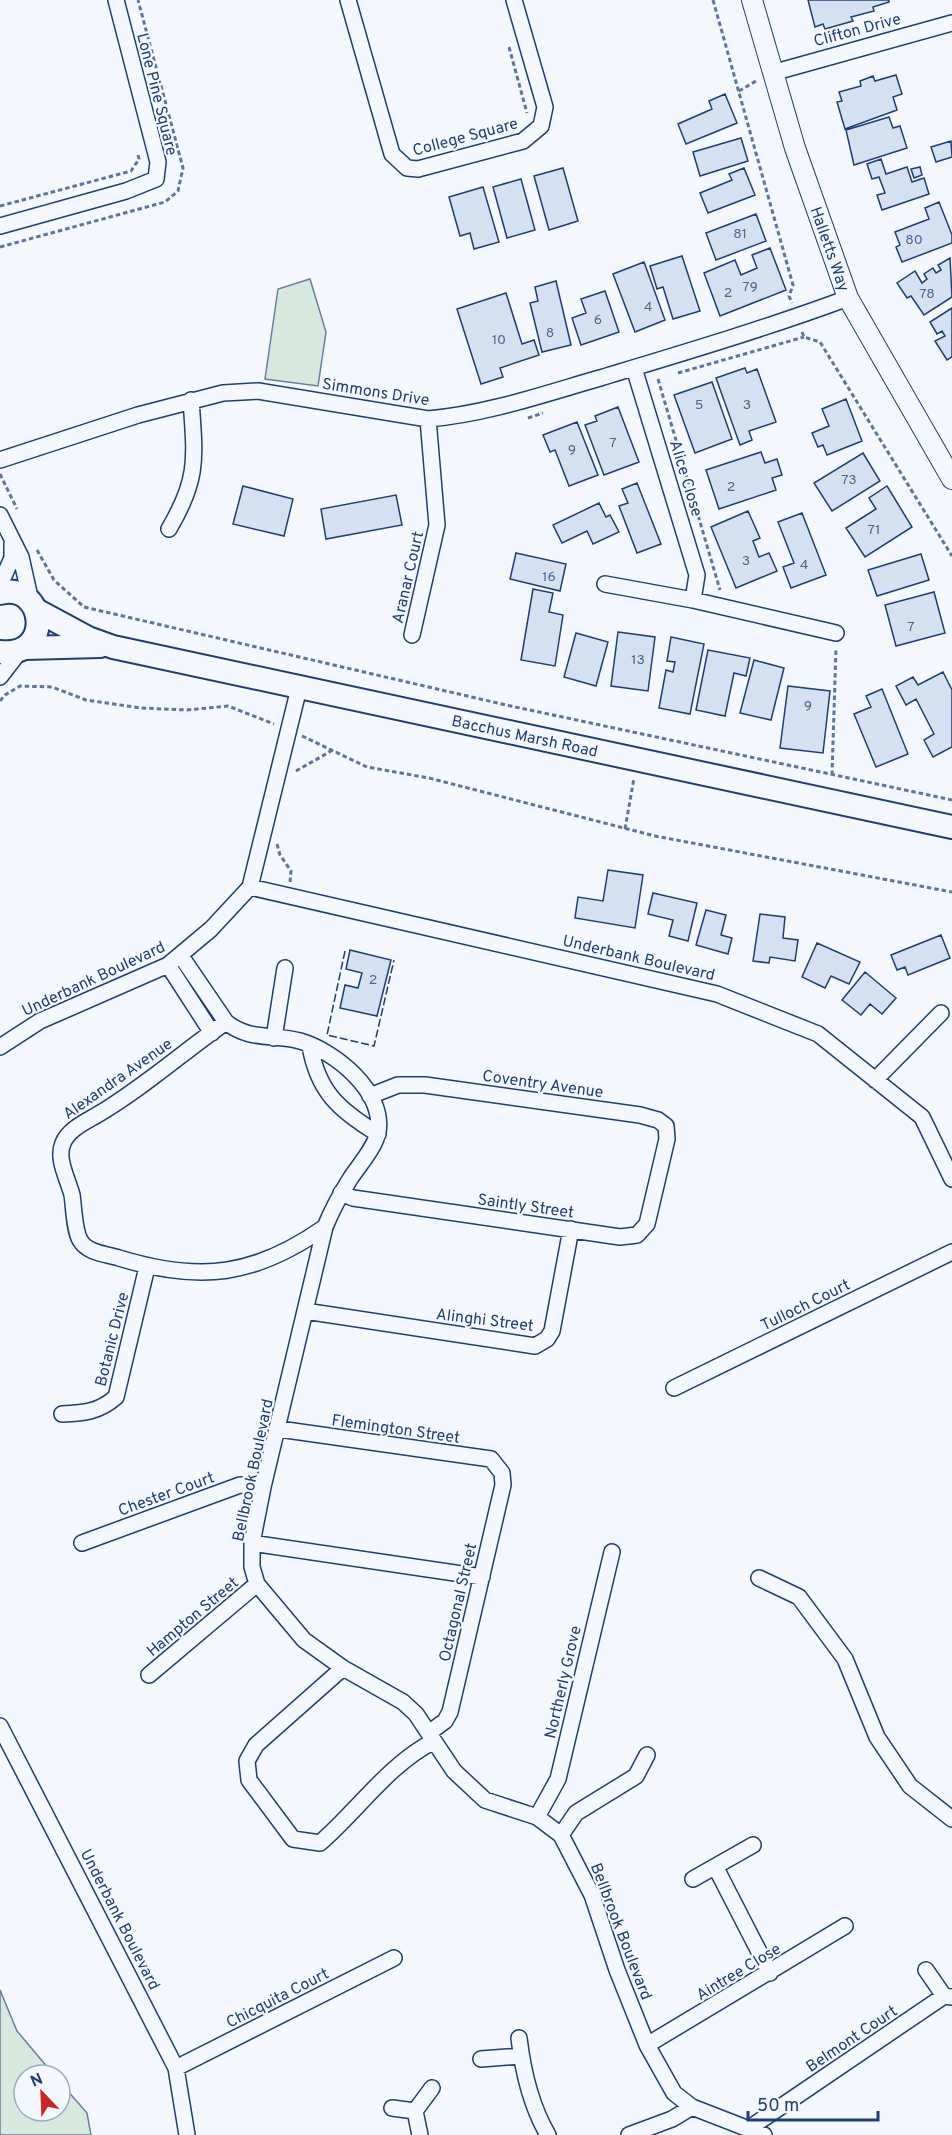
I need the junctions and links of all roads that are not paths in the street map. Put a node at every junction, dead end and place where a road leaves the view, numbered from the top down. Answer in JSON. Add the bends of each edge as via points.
{"nodes":[{"id":1,"x":116,"y":0,"type":"edge"},
{"id":2,"x":348,"y":0,"type":"edge"},
{"id":3,"x":514,"y":0,"type":"edge"},
{"id":4,"x":752,"y":0,"type":"edge"},
{"id":5,"x":952,"y":22,"type":"edge"},
{"id":6,"x":772,"y":73,"type":"junction"},
{"id":7,"x":0,"y":226,"type":"edge"},
{"id":8,"x":848,"y":298,"type":"junction"},
{"id":9,"x":634,"y":368,"type":"junction"},
{"id":10,"x":191,"y":400,"type":"junction"},
{"id":11,"x":428,"y":419,"type":"junction"},
{"id":12,"x":0,"y":460,"type":"edge"},
{"id":13,"x":952,"y":479,"type":"edge"},
{"id":14,"x":0,"y":515,"type":"edge"},
{"id":15,"x":169,"y":530,"type":"dead end"},
{"id":16,"x":13,"y":540,"type":"junction"},
{"id":17,"x":606,"y":584,"type":"dead end"},
{"id":18,"x":0,"y":585,"type":"edge"},
{"id":19,"x":0,"y":593,"type":"edge"},
{"id":20,"x":693,"y":600,"type":"junction"},
{"id":21,"x":34,"y":606,"type":"junction"},
{"id":22,"x":836,"y":633,"type":"road end"},
{"id":23,"x":412,"y":635,"type":"dead end"},
{"id":24,"x":113,"y":646,"type":"junction"},
{"id":25,"x":15,"y":650,"type":"edge"},
{"id":26,"x":0,"y":677,"type":"edge"},
{"id":27,"x":299,"y":688,"type":"junction"},
{"id":28,"x":947,"y":826,"type":"edge"},
{"id":29,"x":250,"y":887,"type":"junction"},
{"id":30,"x":181,"y":956,"type":"junction"},
{"id":31,"x":168,"y":965,"type":"junction"},
{"id":32,"x":285,"y":968,"type":"dead end"},
{"id":33,"x":941,"y":1014,"type":"dead end"},
{"id":34,"x":226,"y":1023,"type":"junction"},
{"id":35,"x":212,"y":1033,"type":"junction"},
{"id":36,"x":274,"y":1038,"type":"junction"},
{"id":37,"x":310,"y":1046,"type":"junction"},
{"id":38,"x":0,"y":1047,"type":"edge"},
{"id":39,"x":875,"y":1080,"type":"junction"},
{"id":40,"x":370,"y":1096,"type":"junction"},
{"id":41,"x":378,"y":1134,"type":"junction"},
{"id":42,"x":661,"y":1171,"type":"joint"},
{"id":43,"x":952,"y":1179,"type":"edge"},
{"id":44,"x":341,"y":1193,"type":"junction"},
{"id":45,"x":325,"y":1227,"type":"junction"},
{"id":46,"x":571,"y":1229,"type":"junction"},
{"id":47,"x":952,"y":1252,"type":"edge"},
{"id":48,"x":147,"y":1267,"type":"junction"},
{"id":49,"x":305,"y":1311,"type":"junction"},
{"id":50,"x":674,"y":1388,"type":"dead end"},
{"id":51,"x":62,"y":1414,"type":"dead end"},
{"id":52,"x":279,"y":1429,"type":"junction"},
{"id":53,"x":502,"y":1473,"type":"joint"},
{"id":54,"x":263,"y":1486,"type":"junction"},
{"id":55,"x":252,"y":1543,"type":"junction"},
{"id":56,"x":82,"y":1544,"type":"dead end"},
{"id":57,"x":612,"y":1552,"type":"dead end"},
{"id":58,"x":482,"y":1577,"type":"junction"},
{"id":59,"x":759,"y":1578,"type":"dead end"},
{"id":60,"x":257,"y":1584,"type":"junction"},
{"id":61,"x":343,"y":1668,"type":"junction"},
{"id":62,"x":149,"y":1675,"type":"dead end"},
{"id":63,"x":0,"y":1726,"type":"edge"},
{"id":64,"x":432,"y":1736,"type":"junction"},
{"id":65,"x":647,"y":1755,"type":"dead end"},
{"id":66,"x":537,"y":1817,"type":"junction"},
{"id":67,"x":952,"y":1819,"type":"edge"},
{"id":68,"x":561,"y":1834,"type":"junction"},
{"id":69,"x":753,"y":1845,"type":"dead end"},
{"id":70,"x":716,"y":1868,"type":"junction"},
{"id":71,"x":693,"y":1879,"type":"dead end"},
{"id":72,"x":845,"y":1926,"type":"dead end"},
{"id":73,"x":394,"y":1958,"type":"dead end"},
{"id":74,"x":926,"y":1970,"type":"dead end"},
{"id":75,"x":770,"y":1972,"type":"junction"},
{"id":76,"x":948,"y":1997,"type":"edge"},
{"id":77,"x":519,"y":2038,"type":"dead end"},
{"id":78,"x":647,"y":2045,"type":"junction"},
{"id":79,"x":521,"y":2056,"type":"junction"},
{"id":80,"x":481,"y":2059,"type":"dead end"},
{"id":81,"x":176,"y":2068,"type":"junction"},
{"id":82,"x":432,"y":2088,"type":"dead end"},
{"id":83,"x":692,"y":2107,"type":"junction"},
{"id":84,"x":392,"y":2108,"type":"dead end"},
{"id":85,"x":415,"y":2111,"type":"junction"},
{"id":86,"x":748,"y":2129,"type":"junction"},
{"id":87,"x":187,"y":2135,"type":"edge"},
{"id":88,"x":420,"y":2135,"type":"edge"},
{"id":89,"x":548,"y":2135,"type":"edge"},
{"id":90,"x":629,"y":2135,"type":"edge"},
{"id":91,"x":764,"y":2135,"type":"edge"}],
"edges":[{"from":1,"to":7,"type":"street","name":"Lone Pine Square","via":[[158,162],[156,178],[126,191]]},
{"from":2,"to":3,"type":"street","name":"College Square","via":[[392,154],[407,168],[418,169],[523,141],[541,126],[545,106]]},
{"from":4,"to":6,"type":"street","name":"Halletts Way"},
{"from":5,"to":6,"type":"street","name":"Clifton Drive"},
{"from":6,"to":8,"type":"street","name":"Halletts Way"},
{"from":8,"to":9,"type":"street","name":"Simmons Drive"},
{"from":8,"to":13,"type":"street","name":"Halletts Way"},
{"from":9,"to":11,"type":"street","name":"Simmons Drive","via":[[513,403]]},
{"from":9,"to":20,"type":"street","name":"Alice Close","via":[[697,575]]},
{"from":10,"to":11,"type":"street","name":"Simmons Drive","via":[[258,391]]},
{"from":10,"to":12,"type":"street","name":"Simmons Drive"},
{"from":10,"to":15,"type":"street","via":[[193,477],[186,500]]},
{"from":11,"to":23,"type":"street","name":"Aranar Court","via":[[437,525]]},
{"from":14,"to":16,"type":"street"},
{"from":16,"to":18,"type":"street","via":[[12,558]]},
{"from":16,"to":21,"type":"street"},
{"from":17,"to":20,"type":"street"},
{"from":19,"to":21,"type":"main road","name":"Bacchus Marsh Road","via":[[14,592]]},
{"from":20,"to":22,"type":"street"},
{"from":21,"to":24,"type":"main road","name":"Bacchus Marsh Road","via":[[88,638]]},
{"from":21,"to":25,"type":"main road","via":[[37,631]]},
{"from":24,"to":25,"type":"main road","name":"Bacchus Marsh Road"},
{"from":24,"to":27,"type":"main road","name":"Bacchus Marsh Road"},
{"from":25,"to":26,"type":"street"},
{"from":27,"to":28,"type":"main road","name":"Bacchus Marsh Road"},
{"from":27,"to":29,"type":"street"},
{"from":29,"to":30,"type":"street","name":"Underbank Boulevard"},
{"from":29,"to":39,"type":"street","name":"Underbank Boulevard","via":[[717,994],[818,1034]]},
{"from":30,"to":31,"type":"street","name":"Underbank Boulevard"},
{"from":30,"to":34,"type":"street"},
{"from":31,"to":35,"type":"street"},
{"from":31,"to":38,"type":"street","name":"Underbank Boulevard","via":[[40,1021]]},
{"from":32,"to":36,"type":"street"},
{"from":33,"to":39,"type":"street"},
{"from":34,"to":35,"type":"street","name":"Alexandra Avenue"},
{"from":34,"to":36,"type":"street","via":[[237,1031]]},
{"from":35,"to":48,"type":"street","name":"Alexandra Avenue","via":[[125,1098],[73,1129],[63,1142],[60,1155],[79,1238],[87,1249]]},
{"from":36,"to":37,"type":"street"},
{"from":37,"to":40,"type":"street","via":[[336,1059]]},
{"from":37,"to":41,"type":"street","via":[[314,1071],[321,1084],[347,1115]]},
{"from":39,"to":43,"type":"street","name":"Underbank Boulevard","via":[[922,1117]]},
{"from":40,"to":41,"type":"street","via":[[379,1112]]},
{"from":40,"to":42,"type":"street","name":"Coventry Avenue","via":[[398,1085],[425,1085],[640,1115],[666,1126]]},
{"from":41,"to":44,"type":"street","name":"Bellbrook Boulevard"},
{"from":42,"to":46,"type":"street","name":"Saintly Street","via":[[647,1224],[637,1235],[620,1238]]},
{"from":44,"to":45,"type":"street","name":"Bellbrook Boulevard"},
{"from":44,"to":46,"type":"street","name":"Saintly Street","via":[[353,1198]]},
{"from":45,"to":48,"type":"street","name":"Alexandra Avenue","via":[[307,1240],[244,1269],[188,1273]]},
{"from":45,"to":49,"type":"street","name":"Bellbrook Boulevard"},
{"from":46,"to":49,"type":"street","name":"Alinghi Street","via":[[552,1331],[535,1346]]},
{"from":47,"to":50,"type":"street","name":"Tulloch Court"},
{"from":48,"to":51,"type":"street","name":"Botanic Drive","via":[[116,1397],[89,1413]]},
{"from":49,"to":52,"type":"street","name":"Bellbrook Boulevard"},
{"from":52,"to":53,"type":"street","name":"Flemington Street","via":[[491,1460]]},
{"from":52,"to":54,"type":"street","name":"Bellbrook Boulevard"},
{"from":53,"to":58,"type":"street","name":"Octagonal Street","via":[[503,1485]]},
{"from":54,"to":55,"type":"street","name":"Bellbrook Boulevard"},
{"from":54,"to":56,"type":"street","name":"Chester Court","via":[[240,1485]]},
{"from":55,"to":58,"type":"street"},
{"from":55,"to":60,"type":"street","name":"Bellbrook Boulevard"},
{"from":57,"to":66,"type":"street","name":"Northerly Grove","via":[[558,1779]]},
{"from":58,"to":64,"type":"street","name":"Octagonal Street","via":[[450,1712]]},
{"from":59,"to":67,"type":"street","via":[[799,1597],[845,1659],[877,1737],[910,1786]]},
{"from":60,"to":61,"type":"street","name":"Bellbrook Boulevard","via":[[304,1640]]},
{"from":60,"to":62,"type":"street","name":"Hampton Street"},
{"from":61,"to":64,"type":"street","name":"Bellbrook Boulevard","via":[[403,1702]]},
{"from":61,"to":64,"type":"street","name":"Octagonal Street","via":[[255,1745],[247,1761],[249,1780],[293,1839],[321,1843],[372,1789]]},
{"from":63,"to":81,"type":"street","name":"Underbank Boulevard"},
{"from":64,"to":66,"type":"street","name":"Bellbrook Boulevard","via":[[460,1778],[485,1800]]},
{"from":65,"to":68,"type":"street","via":[[636,1776],[576,1813]]},
{"from":66,"to":68,"type":"street","name":"Bellbrook Boulevard"},
{"from":68,"to":78,"type":"street","name":"Bellbrook Boulevard","via":[[592,1895]]},
{"from":69,"to":70,"type":"street"},
{"from":70,"to":71,"type":"street"},
{"from":70,"to":75,"type":"street"},
{"from":72,"to":75,"type":"street","name":"Aintree Close"},
{"from":73,"to":81,"type":"street","name":"Chicquita Court"},
{"from":74,"to":76,"type":"street","name":"Belmont Court"},
{"from":75,"to":78,"type":"street","name":"Aintree Close"},
{"from":76,"to":86,"type":"street","name":"Belmont Court"},
{"from":77,"to":79,"type":"street"},
{"from":78,"to":83,"type":"street","name":"Bellbrook Boulevard","via":[[674,2093]]},
{"from":79,"to":80,"type":"street"},
{"from":79,"to":89,"type":"street","via":[[538,2118]]},
{"from":81,"to":87,"type":"street","name":"Underbank Boulevard"},
{"from":82,"to":85,"type":"street"},
{"from":83,"to":86,"type":"street","name":"Bellbrook Boulevard"},
{"from":83,"to":90,"type":"street"},
{"from":84,"to":85,"type":"street"},
{"from":85,"to":88,"type":"street"},
{"from":86,"to":91,"type":"street","name":"Bellbrook Boulevard"}]}
